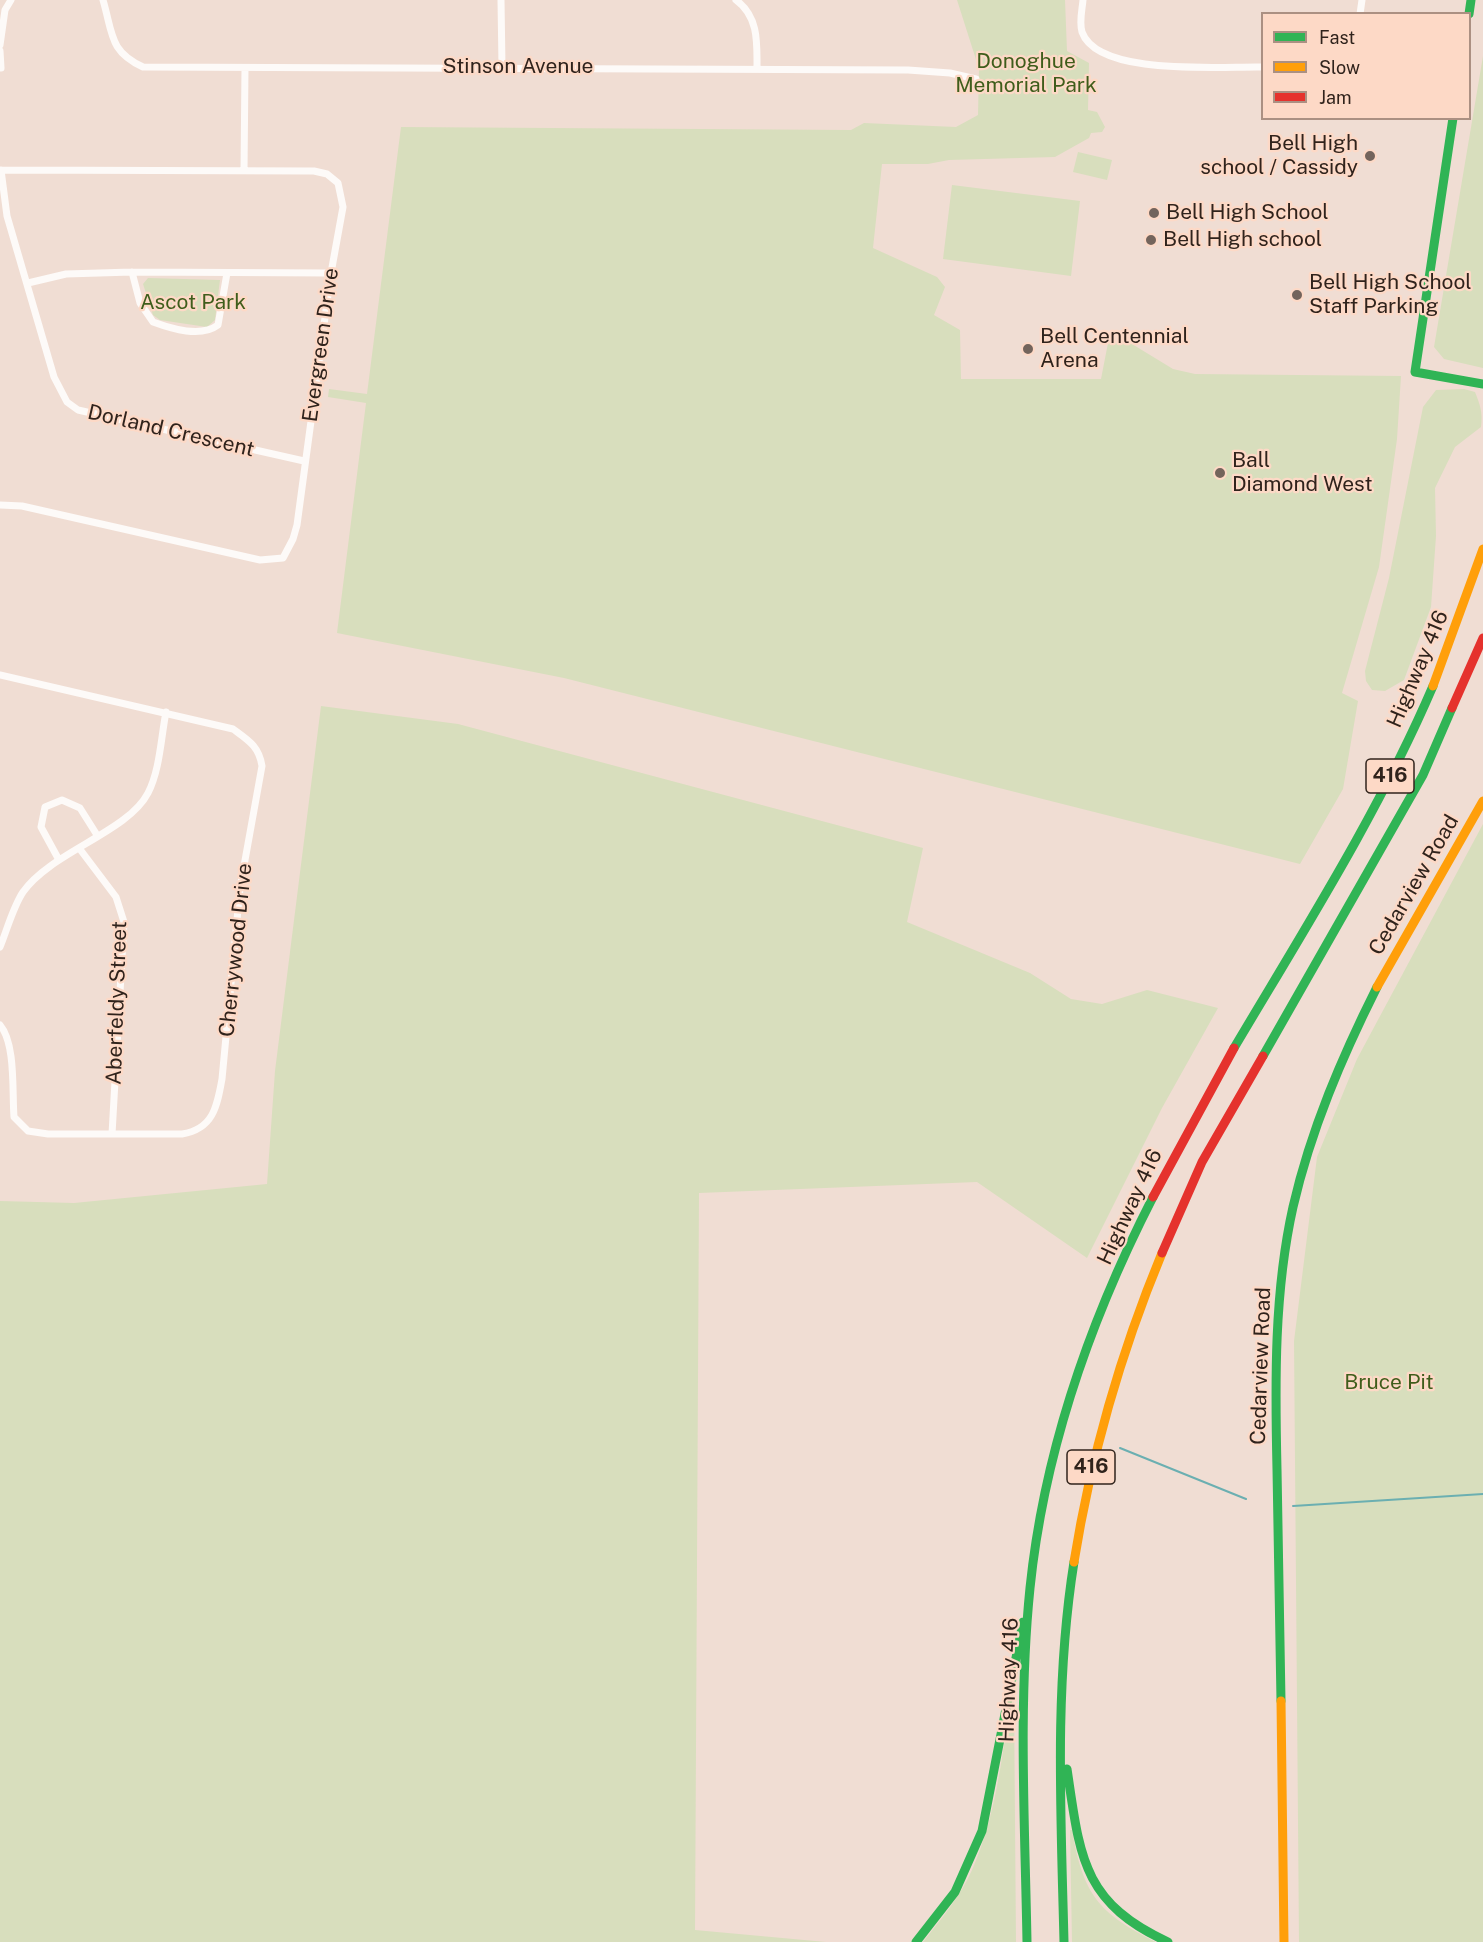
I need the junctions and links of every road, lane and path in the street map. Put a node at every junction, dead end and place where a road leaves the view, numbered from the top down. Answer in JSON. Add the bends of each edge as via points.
{"nodes":[{"id":1,"x":10,"y":0,"type":"edge"},
{"id":2,"x":102,"y":0,"type":"edge"},
{"id":3,"x":501,"y":0,"type":"edge"},
{"id":4,"x":735,"y":0,"type":"edge"},
{"id":5,"x":1083,"y":0,"type":"edge"},
{"id":6,"x":0,"y":45,"type":"edge"},
{"id":7,"x":0,"y":51,"type":"edge"},
{"id":8,"x":502,"y":66,"type":"junction"},
{"id":9,"x":1261,"y":67,"type":"edge"},
{"id":10,"x":2,"y":68,"type":"dead end"},
{"id":11,"x":245,"y":68,"type":"junction"},
{"id":12,"x":757,"y":69,"type":"junction"},
{"id":13,"x":975,"y":79,"type":"dead end"},
{"id":14,"x":1453,"y":120,"type":"edge"},
{"id":15,"x":0,"y":170,"type":"edge"},
{"id":16,"x":244,"y":171,"type":"junction"},
{"id":17,"x":132,"y":272,"type":"junction"},
{"id":18,"x":227,"y":273,"type":"junction"},
{"id":19,"x":331,"y":273,"type":"junction"},
{"id":20,"x":28,"y":283,"type":"junction"},
{"id":21,"x":1483,"y":384,"type":"edge"},
{"id":22,"x":304,"y":461,"type":"junction"},
{"id":23,"x":0,"y":505,"type":"edge"},
{"id":24,"x":1483,"y":549,"type":"edge"},
{"id":25,"x":1483,"y":638,"type":"edge"},
{"id":26,"x":0,"y":675,"type":"edge"},
{"id":27,"x":166,"y":712,"type":"junction"},
{"id":28,"x":1483,"y":801,"type":"edge"},
{"id":29,"x":97,"y":835,"type":"junction"},
{"id":30,"x":79,"y":848,"type":"junction"},
{"id":31,"x":59,"y":860,"type":"junction"},
{"id":32,"x":0,"y":947,"type":"edge"},
{"id":33,"x":0,"y":1025,"type":"edge"},
{"id":34,"x":112,"y":1134,"type":"junction"},
{"id":35,"x":1030,"y":1588,"type":"junction"},
{"id":36,"x":1060,"y":1718,"type":"junction"},
{"id":37,"x":916,"y":1942,"type":"edge"},
{"id":38,"x":1027,"y":1942,"type":"edge"},
{"id":39,"x":1064,"y":1942,"type":"edge"},
{"id":40,"x":1168,"y":1942,"type":"edge"},
{"id":41,"x":1284,"y":1942,"type":"edge"}],
"edges":[{"from":1,"to":6,"type":"street"},
{"from":2,"to":11,"type":"street","name":"Stinson Avenue","via":[[117,48],[123,57],[143,67]]},
{"from":3,"to":8,"type":"street"},
{"from":4,"to":12,"type":"street","via":[[758,32]]},
{"from":5,"to":9,"type":"street","via":[[1080,21],[1088,43],[1114,59],[1136,65]]},
{"from":7,"to":10,"type":"street"},
{"from":8,"to":11,"type":"street","name":"Stinson Avenue"},
{"from":8,"to":12,"type":"street","name":"Stinson Avenue"},
{"from":11,"to":16,"type":"street"},
{"from":12,"to":13,"type":"street","name":"Stinson Avenue","via":[[908,70]]},
{"from":14,"to":21,"type":"main road","via":[[1415,372]]},
{"from":15,"to":16,"type":"street","name":"Evergreen Drive"},
{"from":15,"to":20,"type":"street","name":"Dorland Crescent","via":[[7,216]]},
{"from":16,"to":19,"type":"street","name":"Evergreen Drive","via":[[314,171],[327,174],[338,183],[344,207]]},
{"from":17,"to":18,"type":"street"},
{"from":17,"to":18,"type":"street","via":[[140,303],[153,322],[201,333],[218,325]]},
{"from":17,"to":20,"type":"street","via":[[66,274]]},
{"from":18,"to":19,"type":"street"},
{"from":19,"to":22,"type":"street","name":"Evergreen Drive"},
{"from":20,"to":22,"type":"street","name":"Dorland Crescent","via":[[54,377],[67,402],[78,410]]},
{"from":22,"to":23,"type":"street","name":"Evergreen Drive","via":[[297,525],[283,558],[260,560],[22,506]]},
{"from":24,"to":35,"type":"main road","name":"Highway 416","number":"416","via":[[1451,640],[1403,751],[1183,1137],[1129,1247],[1075,1385],[1043,1514]]},
{"from":25,"to":36,"type":"main road","number":"416","via":[[1423,775],[1202,1162],[1171,1227],[1126,1348],[1088,1476],[1064,1644]]},
{"from":26,"to":27,"type":"street","name":"Cherrywood Drive"},
{"from":27,"to":29,"type":"street","via":[[147,795],[123,820]]},
{"from":27,"to":34,"type":"street","name":"Cherrywood Drive","via":[[233,729],[260,753],[261,778],[240,888],[222,1079],[214,1115],[194,1132]]},
{"from":28,"to":41,"type":"main road","name":"Cedarview Road","via":[[1349,1041],[1314,1130],[1289,1227],[1276,1326],[1274,1410]]},
{"from":29,"to":30,"type":"street"},
{"from":29,"to":31,"type":"street","via":[[80,808],[62,800],[45,807],[41,827]]},
{"from":30,"to":31,"type":"street"},
{"from":30,"to":34,"type":"street","name":"Aberfeldy Street","via":[[116,897],[124,922]]},
{"from":31,"to":32,"type":"street","via":[[23,892]]},
{"from":33,"to":34,"type":"street","name":"Cherrywood Drive","via":[[7,1035],[11,1059],[14,1117],[21,1125],[28,1131],[48,1134]]},
{"from":35,"to":37,"type":"main road","via":[[982,1831],[955,1892]]},
{"from":35,"to":38,"type":"main road","name":"Highway 416","number":"416","via":[[1025,1712]]},
{"from":36,"to":39,"type":"main road","number":"416"},
{"from":36,"to":40,"type":"main road","via":[[1081,1856],[1090,1876],[1116,1911]]}]}
